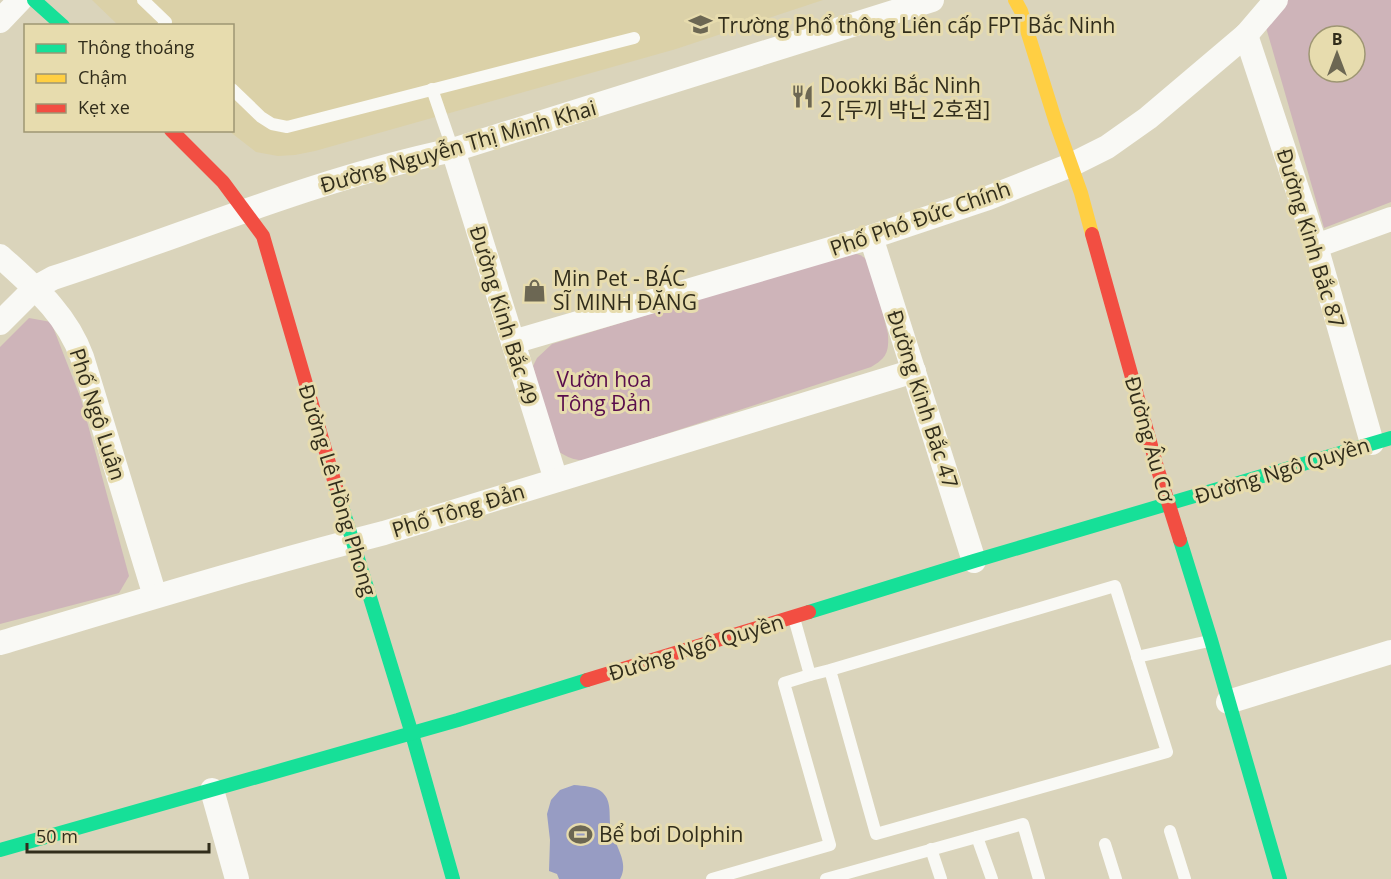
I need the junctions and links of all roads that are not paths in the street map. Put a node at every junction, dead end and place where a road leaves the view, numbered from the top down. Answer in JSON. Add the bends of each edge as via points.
{"nodes":[{"id":1,"x":20,"y":0,"type":"edge"},
{"id":2,"x":34,"y":0,"type":"edge"},
{"id":3,"x":143,"y":0,"type":"edge"},
{"id":4,"x":932,"y":0,"type":"edge"},
{"id":5,"x":1015,"y":0,"type":"edge"},
{"id":6,"x":1276,"y":0,"type":"edge"},
{"id":7,"x":0,"y":21,"type":"edge"},
{"id":8,"x":61,"y":24,"type":"edge"},
{"id":9,"x":166,"y":24,"type":"edge"},
{"id":10,"x":1246,"y":35,"type":"junction"},
{"id":11,"x":634,"y":38,"type":"dead end"},
{"id":12,"x":432,"y":89,"type":"junction"},
{"id":13,"x":234,"y":91,"type":"edge"},
{"id":14,"x":173,"y":132,"type":"edge"},
{"id":15,"x":453,"y":150,"type":"junction"},
{"id":16,"x":1071,"y":165,"type":"junction"},
{"id":17,"x":244,"y":210,"type":"junction"},
{"id":18,"x":1391,"y":219,"type":"edge"},
{"id":19,"x":871,"y":237,"type":"junction"},
{"id":20,"x":1316,"y":246,"type":"junction"},
{"id":21,"x":0,"y":256,"type":"edge"},
{"id":22,"x":35,"y":288,"type":"junction"},
{"id":23,"x":0,"y":323,"type":"edge"},
{"id":24,"x":513,"y":342,"type":"junction"},
{"id":25,"x":914,"y":370,"type":"junction"},
{"id":26,"x":1381,"y":440,"type":"edge"},
{"id":27,"x":556,"y":480,"type":"junction"},
{"id":28,"x":1169,"y":503,"type":"junction"},
{"id":29,"x":353,"y":541,"type":"junction"},
{"id":30,"x":974,"y":561,"type":"junction"},
{"id":31,"x":155,"y":596,"type":"junction"},
{"id":32,"x":793,"y":617,"type":"junction"},
{"id":33,"x":1211,"y":640,"type":"junction"},
{"id":34,"x":0,"y":643,"type":"edge"},
{"id":35,"x":1391,"y":652,"type":"edge"},
{"id":36,"x":1137,"y":657,"type":"junction"},
{"id":37,"x":830,"y":670,"type":"junction"},
{"id":38,"x":810,"y":675,"type":"junction"},
{"id":39,"x":1228,"y":702,"type":"junction"},
{"id":40,"x":412,"y":734,"type":"junction"},
{"id":41,"x":212,"y":790,"type":"junction"},
{"id":42,"x":1170,"y":831,"type":"dead end"},
{"id":43,"x":977,"y":837,"type":"junction"},
{"id":44,"x":1105,"y":844,"type":"dead end"},
{"id":45,"x":931,"y":849,"type":"junction"},
{"id":46,"x":0,"y":850,"type":"edge"},
{"id":47,"x":237,"y":879,"type":"edge"},
{"id":48,"x":453,"y":879,"type":"edge"},
{"id":49,"x":712,"y":879,"type":"edge"},
{"id":50,"x":826,"y":879,"type":"edge"},
{"id":51,"x":941,"y":879,"type":"edge"},
{"id":52,"x":992,"y":879,"type":"edge"},
{"id":53,"x":1039,"y":879,"type":"edge"},
{"id":54,"x":1116,"y":879,"type":"edge"},
{"id":55,"x":1185,"y":879,"type":"edge"},
{"id":56,"x":1280,"y":879,"type":"edge"}],
"edges":[{"from":1,"to":7,"type":"street"},
{"from":2,"to":8,"type":"street"},
{"from":3,"to":9,"type":"lane"},
{"from":4,"to":15,"type":"street","name":"Đường Nguyễn Thị Minh Khai"},
{"from":5,"to":16,"type":"street","name":"Đường Âu Cơ"},
{"from":6,"to":10,"type":"street","name":"Phố Phó Đức Chính"},
{"from":10,"to":16,"type":"street","name":"Phố Phó Đức Chính","via":[[1148,118],[1107,147]]},
{"from":10,"to":20,"type":"street","name":"Đường Kinh Bắc 87"},
{"from":11,"to":12,"type":"lane"},
{"from":12,"to":13,"type":"lane","via":[[287,127],[261,117]]},
{"from":12,"to":15,"type":"lane"},
{"from":14,"to":17,"type":"street","name":"Đường Lê Hồng Phong","via":[[223,182]]},
{"from":15,"to":17,"type":"street","name":"Đường Nguyễn Thị Minh Khai","via":[[410,159]]},
{"from":15,"to":24,"type":"street","name":"Đường Kinh Bắc 49"},
{"from":16,"to":19,"type":"street","name":"Phố Phó Đức Chính"},
{"from":16,"to":28,"type":"street","name":"Đường Âu Cơ"},
{"from":17,"to":22,"type":"street","name":"Đường Nguyễn Thị Minh Khai","via":[[53,278]]},
{"from":17,"to":29,"type":"street","name":"Đường Lê Hồng Phong","via":[[263,236]]},
{"from":18,"to":20,"type":"street"},
{"from":19,"to":24,"type":"street","name":"Phố Phó Đức Chính"},
{"from":19,"to":25,"type":"street","name":"Đường Kinh Bắc 47"},
{"from":20,"to":26,"type":"street","name":"Đường Kinh Bắc 87"},
{"from":21,"to":22,"type":"street","name":"Phố Ngô Luân"},
{"from":22,"to":23,"type":"street","name":"Đường Nguyễn Thị Minh Khai"},
{"from":22,"to":31,"type":"street","name":"Phố Ngô Luân","via":[[57,311],[80,350]]},
{"from":24,"to":27,"type":"street","name":"Đường Kinh Bắc 49"},
{"from":25,"to":27,"type":"street","name":"Phố Tông Đản"},
{"from":25,"to":30,"type":"street","name":"Đường Kinh Bắc 47"},
{"from":26,"to":28,"type":"street","name":"Đường Ngô Quyền"},
{"from":27,"to":29,"type":"street","name":"Phố Tông Đản"},
{"from":28,"to":30,"type":"street","name":"Đường Ngô Quyền"},
{"from":28,"to":33,"type":"street","name":"Đường Âu Cơ"},
{"from":29,"to":31,"type":"street","name":"Phố Tông Đản"},
{"from":29,"to":40,"type":"street","name":"Đường Lê Hồng Phong"},
{"from":30,"to":32,"type":"street","name":"Đường Ngô Quyền"},
{"from":31,"to":34,"type":"street","name":"Phố Tông Đản"},
{"from":32,"to":38,"type":"lane"},
{"from":32,"to":40,"type":"street","name":"Đường Ngô Quyền"},
{"from":33,"to":36,"type":"lane"},
{"from":33,"to":39,"type":"street","name":"Đường Âu Cơ"},
{"from":35,"to":39,"type":"street"},
{"from":36,"to":37,"type":"lane","via":[[1115,586]]},
{"from":36,"to":37,"type":"lane","via":[[1167,752],[876,834]]},
{"from":37,"to":38,"type":"lane"},
{"from":38,"to":49,"type":"lane","via":[[784,683],[830,845]]},
{"from":39,"to":56,"type":"street","name":"Đường Âu Cơ"},
{"from":40,"to":41,"type":"street","name":"Đường Ngô Quyền"},
{"from":40,"to":48,"type":"street","name":"Đường Lê Hồng Phong"},
{"from":41,"to":46,"type":"street","name":"Đường Ngô Quyền"},
{"from":41,"to":47,"type":"street"},
{"from":42,"to":55,"type":"lane"},
{"from":43,"to":45,"type":"lane"},
{"from":43,"to":52,"type":"lane"},
{"from":43,"to":53,"type":"lane","via":[[1023,824]]},
{"from":44,"to":54,"type":"lane"},
{"from":45,"to":50,"type":"lane"},
{"from":45,"to":51,"type":"lane"}]}
